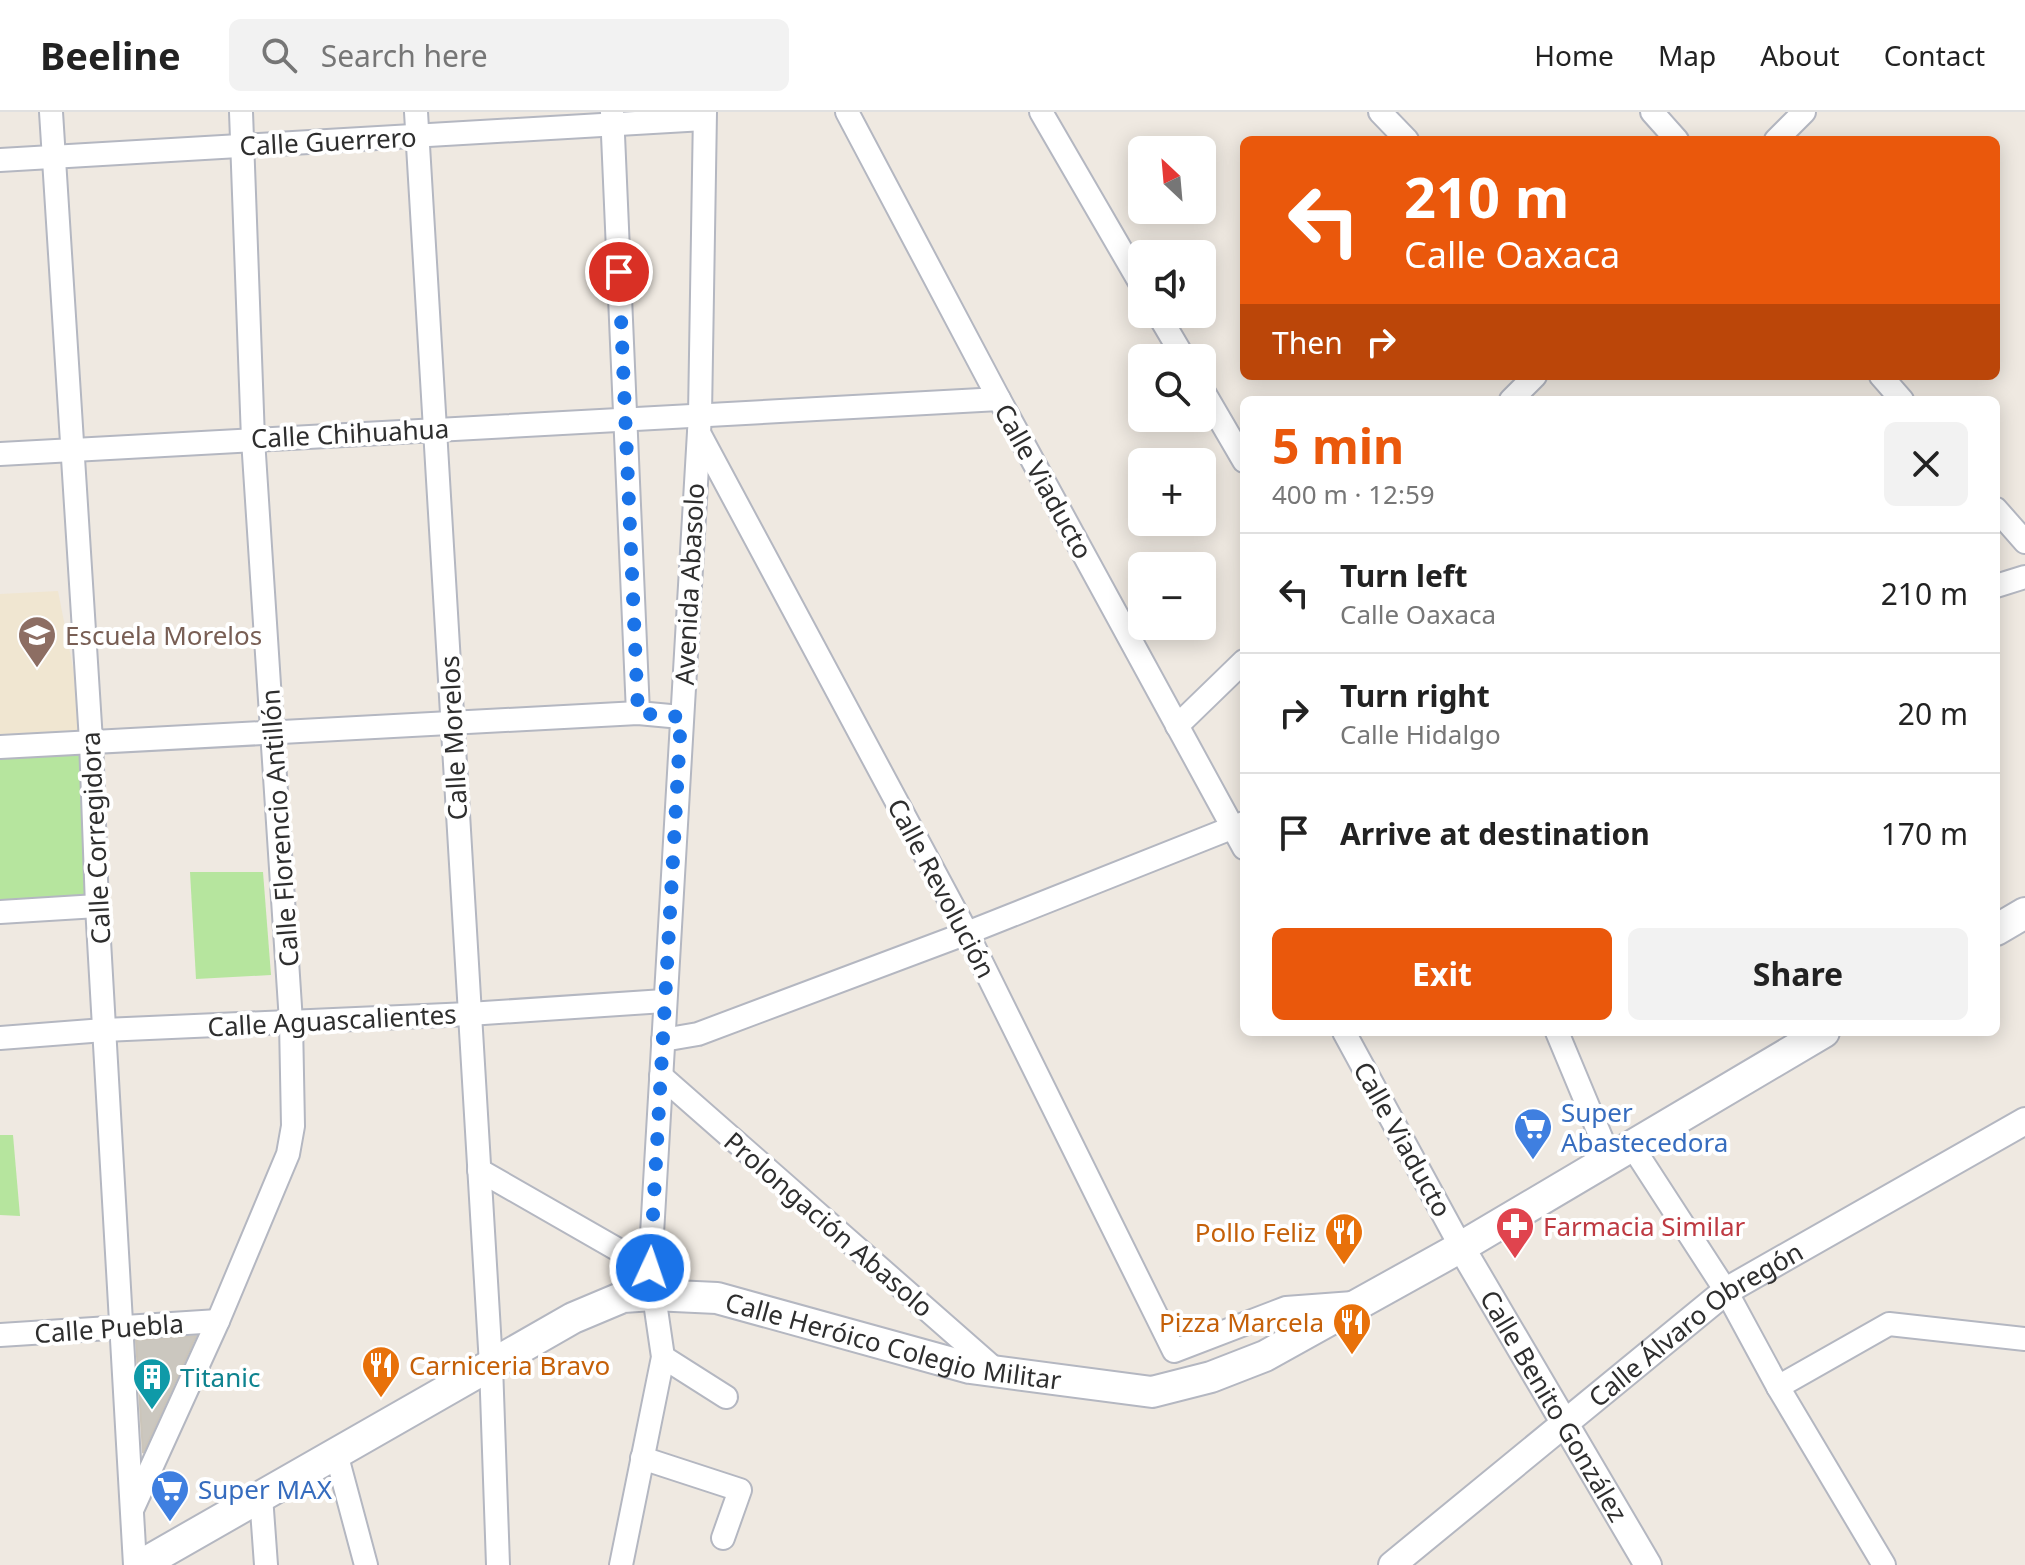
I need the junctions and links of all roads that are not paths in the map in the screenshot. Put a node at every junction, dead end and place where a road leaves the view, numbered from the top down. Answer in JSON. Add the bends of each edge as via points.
{"nodes":[{"id":1,"x":51,"y":112,"type":"edge"},
{"id":2,"x":241,"y":112,"type":"edge"},
{"id":3,"x":416,"y":112,"type":"edge"},
{"id":4,"x":847,"y":112,"type":"edge"},
{"id":5,"x":1041,"y":112,"type":"edge"},
{"id":6,"x":1380,"y":112,"type":"edge"},
{"id":7,"x":1652,"y":112,"type":"edge"},
{"id":8,"x":1804,"y":112,"type":"edge"},
{"id":9,"x":704,"y":115,"type":"edge"},
{"id":10,"x":612,"y":118,"type":"edge"},
{"id":11,"x":416,"y":136,"type":"junction"},
{"id":12,"x":1403,"y":136,"type":"edge"},
{"id":13,"x":1673,"y":136,"type":"edge"},
{"id":14,"x":1780,"y":136,"type":"edge"},
{"id":15,"x":244,"y":145,"type":"junction"},
{"id":16,"x":54,"y":157,"type":"junction"},
{"id":17,"x":0,"y":160,"type":"edge"},
{"id":18,"x":1128,"y":262,"type":"edge"},
{"id":19,"x":1884,"y":380,"type":"edge"},
{"id":20,"x":1898,"y":396,"type":"edge"},
{"id":21,"x":999,"y":399,"type":"junction"},
{"id":22,"x":1216,"y":413,"type":"edge"},
{"id":23,"x":625,"y":419,"type":"junction"},
{"id":24,"x":699,"y":423,"type":"junction"},
{"id":25,"x":434,"y":428,"type":"junction"},
{"id":26,"x":253,"y":439,"type":"junction"},
{"id":27,"x":70,"y":449,"type":"junction"},
{"id":28,"x":0,"y":454,"type":"edge"},
{"id":29,"x":1240,"y":454,"type":"edge"},
{"id":30,"x":2000,"y":514,"type":"edge"},
{"id":31,"x":2025,"y":542,"type":"edge"},
{"id":32,"x":2025,"y":577,"type":"edge"},
{"id":33,"x":2000,"y":585,"type":"edge"},
{"id":34,"x":1240,"y":665,"type":"edge"},
{"id":35,"x":638,"y":713,"type":"junction"},
{"id":36,"x":681,"y":717,"type":"junction"},
{"id":37,"x":452,"y":722,"type":"junction"},
{"id":38,"x":1177,"y":726,"type":"junction"},
{"id":39,"x":273,"y":731,"type":"junction"},
{"id":40,"x":91,"y":741,"type":"junction"},
{"id":41,"x":0,"y":747,"type":"edge"},
{"id":42,"x":1238,"y":825,"type":"edge"},
{"id":43,"x":97,"y":906,"type":"junction"},
{"id":44,"x":0,"y":912,"type":"edge"},
{"id":45,"x":2025,"y":913,"type":"edge"},
{"id":46,"x":2000,"y":928,"type":"edge"},
{"id":47,"x":967,"y":933,"type":"junction"},
{"id":48,"x":664,"y":1001,"type":"junction"},
{"id":49,"x":469,"y":1014,"type":"junction"},
{"id":50,"x":291,"y":1022,"type":"junction"},
{"id":51,"x":104,"y":1030,"type":"junction"},
{"id":52,"x":1346,"y":1036,"type":"edge"},
{"id":53,"x":1559,"y":1036,"type":"edge"},
{"id":54,"x":1817,"y":1036,"type":"edge"},
{"id":55,"x":0,"y":1038,"type":"edge"},
{"id":56,"x":663,"y":1040,"type":"junction"},
{"id":57,"x":661,"y":1076,"type":"junction"},
{"id":58,"x":2025,"y":1121,"type":"edge"},
{"id":59,"x":1621,"y":1152,"type":"junction"},
{"id":60,"x":479,"y":1170,"type":"junction"},
{"id":61,"x":1461,"y":1247,"type":"junction"},
{"id":62,"x":651,"y":1282,"type":"junction"},
{"id":63,"x":1726,"y":1291,"type":"junction"},
{"id":64,"x":1360,"y":1302,"type":"junction"},
{"id":65,"x":218,"y":1321,"type":"junction"},
{"id":66,"x":121,"y":1328,"type":"junction"},
{"id":67,"x":0,"y":1335,"type":"edge"},
{"id":68,"x":2025,"y":1339,"type":"edge"},
{"id":69,"x":1174,"y":1351,"type":"joint"},
{"id":70,"x":663,"y":1357,"type":"junction"},
{"id":71,"x":491,"y":1365,"type":"junction"},
{"id":72,"x":997,"y":1371,"type":"junction"},
{"id":73,"x":1778,"y":1387,"type":"junction"},
{"id":74,"x":726,"y":1397,"type":"dead end"},
{"id":75,"x":1566,"y":1422,"type":"junction"},
{"id":76,"x":336,"y":1453,"type":"junction"},
{"id":77,"x":642,"y":1458,"type":"junction"},
{"id":78,"x":261,"y":1496,"type":"junction"},
{"id":79,"x":131,"y":1511,"type":"junction"},
{"id":80,"x":723,"y":1538,"type":"dead end"},
{"id":81,"x":138,"y":1565,"type":"edge"},
{"id":82,"x":266,"y":1565,"type":"edge"},
{"id":83,"x":366,"y":1565,"type":"edge"},
{"id":84,"x":498,"y":1565,"type":"edge"},
{"id":85,"x":621,"y":1565,"type":"edge"},
{"id":86,"x":1392,"y":1565,"type":"edge"},
{"id":87,"x":1648,"y":1565,"type":"edge"},
{"id":88,"x":1884,"y":1565,"type":"edge"}],
"edges":[{"from":1,"to":16,"type":"street","name":"Calle Corregidora"},
{"from":2,"to":15,"type":"street","name":"Calle Florencio Antillón"},
{"from":3,"to":11,"type":"street","name":"Calle Morelos"},
{"from":4,"to":21,"type":"street","name":"Calle Viaducto"},
{"from":5,"to":18,"type":"street"},
{"from":6,"to":12,"type":"street"},
{"from":7,"to":13,"type":"street"},
{"from":8,"to":14,"type":"street"},
{"from":9,"to":10,"type":"street","name":"Calle Guerrero"},
{"from":9,"to":24,"type":"street","name":"Avenida Abasolo"},
{"from":10,"to":11,"type":"street","name":"Calle Guerrero"},
{"from":10,"to":23,"type":"street"},
{"from":11,"to":15,"type":"street","name":"Calle Guerrero"},
{"from":11,"to":25,"type":"street","name":"Calle Morelos"},
{"from":15,"to":16,"type":"street","name":"Calle Guerrero"},
{"from":15,"to":26,"type":"street","name":"Calle Florencio Antillón"},
{"from":16,"to":17,"type":"street","name":"Calle Guerrero"},
{"from":16,"to":27,"type":"street","name":"Calle Corregidora"},
{"from":19,"to":20,"type":"street"},
{"from":21,"to":24,"type":"street","name":"Calle Chihuahua"},
{"from":21,"to":38,"type":"street","name":"Calle Viaducto"},
{"from":22,"to":29,"type":"street"},
{"from":23,"to":24,"type":"street","name":"Calle Chihuahua"},
{"from":23,"to":25,"type":"street","name":"Calle Chihuahua"},
{"from":23,"to":35,"type":"street"},
{"from":24,"to":36,"type":"street","name":"Avenida Abasolo"},
{"from":24,"to":47,"type":"street","name":"Calle Revolución"},
{"from":25,"to":26,"type":"street","name":"Calle Chihuahua"},
{"from":25,"to":37,"type":"street","name":"Calle Morelos"},
{"from":26,"to":27,"type":"street","name":"Calle Chihuahua"},
{"from":26,"to":39,"type":"street","name":"Calle Florencio Antillón"},
{"from":27,"to":28,"type":"street","name":"Calle Chihuahua"},
{"from":27,"to":40,"type":"street","name":"Calle Corregidora"},
{"from":30,"to":31,"type":"street"},
{"from":32,"to":33,"type":"street"},
{"from":34,"to":38,"type":"street"},
{"from":35,"to":36,"type":"street"},
{"from":35,"to":37,"type":"street"},
{"from":36,"to":48,"type":"street","name":"Avenida Abasolo"},
{"from":37,"to":39,"type":"street"},
{"from":37,"to":49,"type":"street","name":"Calle Morelos"},
{"from":38,"to":42,"type":"street","name":"Calle Viaducto"},
{"from":39,"to":40,"type":"street"},
{"from":39,"to":50,"type":"street","name":"Calle Florencio Antillón"},
{"from":40,"to":41,"type":"street"},
{"from":40,"to":43,"type":"street","name":"Calle Corregidora"},
{"from":42,"to":47,"type":"street"},
{"from":43,"to":44,"type":"street"},
{"from":43,"to":51,"type":"street","name":"Calle Corregidora"},
{"from":45,"to":46,"type":"main road"},
{"from":47,"to":56,"type":"street","via":[[698,1034]]},
{"from":47,"to":69,"type":"street","name":"Calle Revolución"},
{"from":48,"to":49,"type":"street","name":"Calle Aguascalientes"},
{"from":48,"to":56,"type":"street","name":"Avenida Abasolo"},
{"from":49,"to":50,"type":"street","name":"Calle Aguascalientes"},
{"from":49,"to":60,"type":"street","name":"Calle Morelos"},
{"from":50,"to":51,"type":"street","name":"Calle Aguascalientes"},
{"from":50,"to":65,"type":"street","name":"Calle Florencio Antillón","via":[[293,1126],[288,1154]]},
{"from":51,"to":55,"type":"street","name":"Calle Aguascalientes"},
{"from":51,"to":66,"type":"street","name":"Calle Corregidora"},
{"from":52,"to":61,"type":"street","name":"Calle Viaducto"},
{"from":53,"to":59,"type":"street"},
{"from":54,"to":59,"type":"main road","name":"Calle Heróico Colegio Militar"},
{"from":56,"to":57,"type":"street","name":"Avenida Abasolo"},
{"from":57,"to":62,"type":"street","name":"Avenida Abasolo"},
{"from":57,"to":72,"type":"street","name":"Prolongación Abasolo"},
{"from":58,"to":63,"type":"street","name":"Calle Álvaro Obregón"},
{"from":59,"to":61,"type":"main road","name":"Calle Heróico Colegio Militar"},
{"from":59,"to":63,"type":"street"},
{"from":60,"to":62,"type":"street"},
{"from":60,"to":71,"type":"street","name":"Calle Morelos"},
{"from":61,"to":64,"type":"main road","name":"Calle Heróico Colegio Militar"},
{"from":61,"to":75,"type":"street","name":"Calle Benito González"},
{"from":62,"to":70,"type":"street","name":"Avenida Abasolo"},
{"from":62,"to":71,"type":"main road","name":"Calle Heróico Colegio Militar"},
{"from":62,"to":72,"type":"main road","name":"Calle Heróico Colegio Militar"},
{"from":63,"to":73,"type":"street"},
{"from":63,"to":75,"type":"street","name":"Calle Álvaro Obregón"},
{"from":64,"to":69,"type":"street","name":"Calle Heróico Colegio Militar","via":[[1286,1308]]},
{"from":64,"to":72,"type":"main road","name":"Calle Heróico Colegio Militar","via":[[1265,1356],[1152,1392]]},
{"from":65,"to":66,"type":"street","name":"Calle Puebla"},
{"from":65,"to":79,"type":"street","name":"Calle Florencio Antillón"},
{"from":66,"to":67,"type":"street","name":"Calle Puebla"},
{"from":66,"to":79,"type":"street","name":"Calle Corregidora"},
{"from":68,"to":73,"type":"street","via":[[1889,1324]]},
{"from":70,"to":74,"type":"street"},
{"from":70,"to":77,"type":"street"},
{"from":71,"to":76,"type":"main road","name":"Calle Heróico Colegio Militar"},
{"from":71,"to":84,"type":"street","name":"Calle Morelos"},
{"from":73,"to":88,"type":"street"},
{"from":75,"to":86,"type":"street","name":"Calle Álvaro Obregón"},
{"from":75,"to":87,"type":"street","name":"Calle Benito González"},
{"from":76,"to":78,"type":"main road","name":"Calle Heróico Colegio Militar"},
{"from":76,"to":83,"type":"street"},
{"from":77,"to":80,"type":"street","via":[[740,1490]]},
{"from":77,"to":85,"type":"street"},
{"from":78,"to":81,"type":"main road","name":"Calle Heróico Colegio Militar"},
{"from":78,"to":82,"type":"street"},
{"from":79,"to":81,"type":"street","name":"Calle Corregidora"}]}
